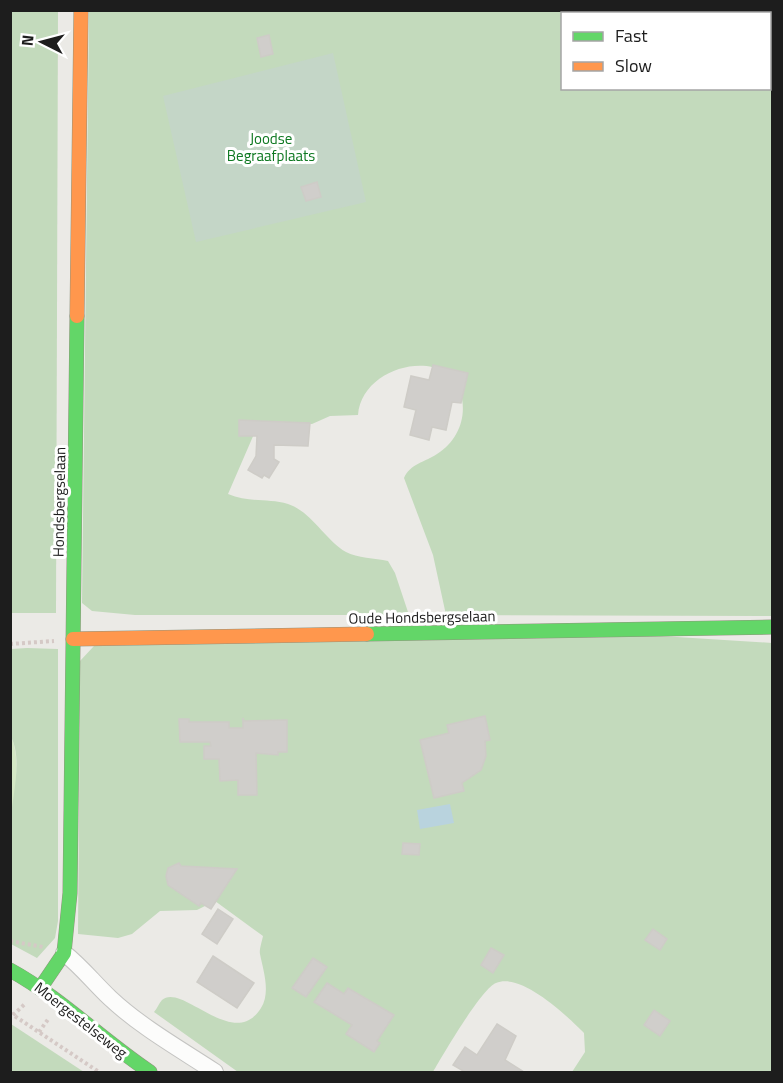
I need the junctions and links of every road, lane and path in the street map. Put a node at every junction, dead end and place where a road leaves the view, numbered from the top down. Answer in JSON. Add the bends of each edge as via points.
{"nodes":[{"id":1,"x":81,"y":10,"type":"edge"},
{"id":2,"x":772,"y":627,"type":"edge"},
{"id":3,"x":73,"y":639,"type":"junction"},
{"id":4,"x":10,"y":644,"type":"edge"},
{"id":5,"x":10,"y":941,"type":"edge"},
{"id":6,"x":64,"y":953,"type":"junction"},
{"id":7,"x":10,"y":970,"type":"edge"},
{"id":8,"x":41,"y":987,"type":"junction"},
{"id":9,"x":10,"y":1013,"type":"edge"},
{"id":10,"x":99,"y":1072,"type":"edge"},
{"id":11,"x":150,"y":1072,"type":"edge"},
{"id":12,"x":215,"y":1072,"type":"edge"}],
"edges":[{"from":1,"to":3,"type":"street","name":"Hondsbergselaan"},
{"from":2,"to":3,"type":"street","name":"Oude Hondsbergselaan"},
{"from":3,"to":4,"type":"path"},
{"from":3,"to":6,"type":"street","name":"Hondsbergselaan","via":[[70,893]]},
{"from":5,"to":6,"type":"path"},
{"from":6,"to":8,"type":"street","name":"Hondsbergselaan"},
{"from":6,"to":12,"type":"street","via":[[138,1021]]},
{"from":7,"to":8,"type":"street","name":"Moergestelseweg"},
{"from":8,"to":11,"type":"street","name":"Moergestelseweg","via":[[114,1048]]},
{"from":9,"to":10,"type":"path","name":"Moergestelseweg"}]}
